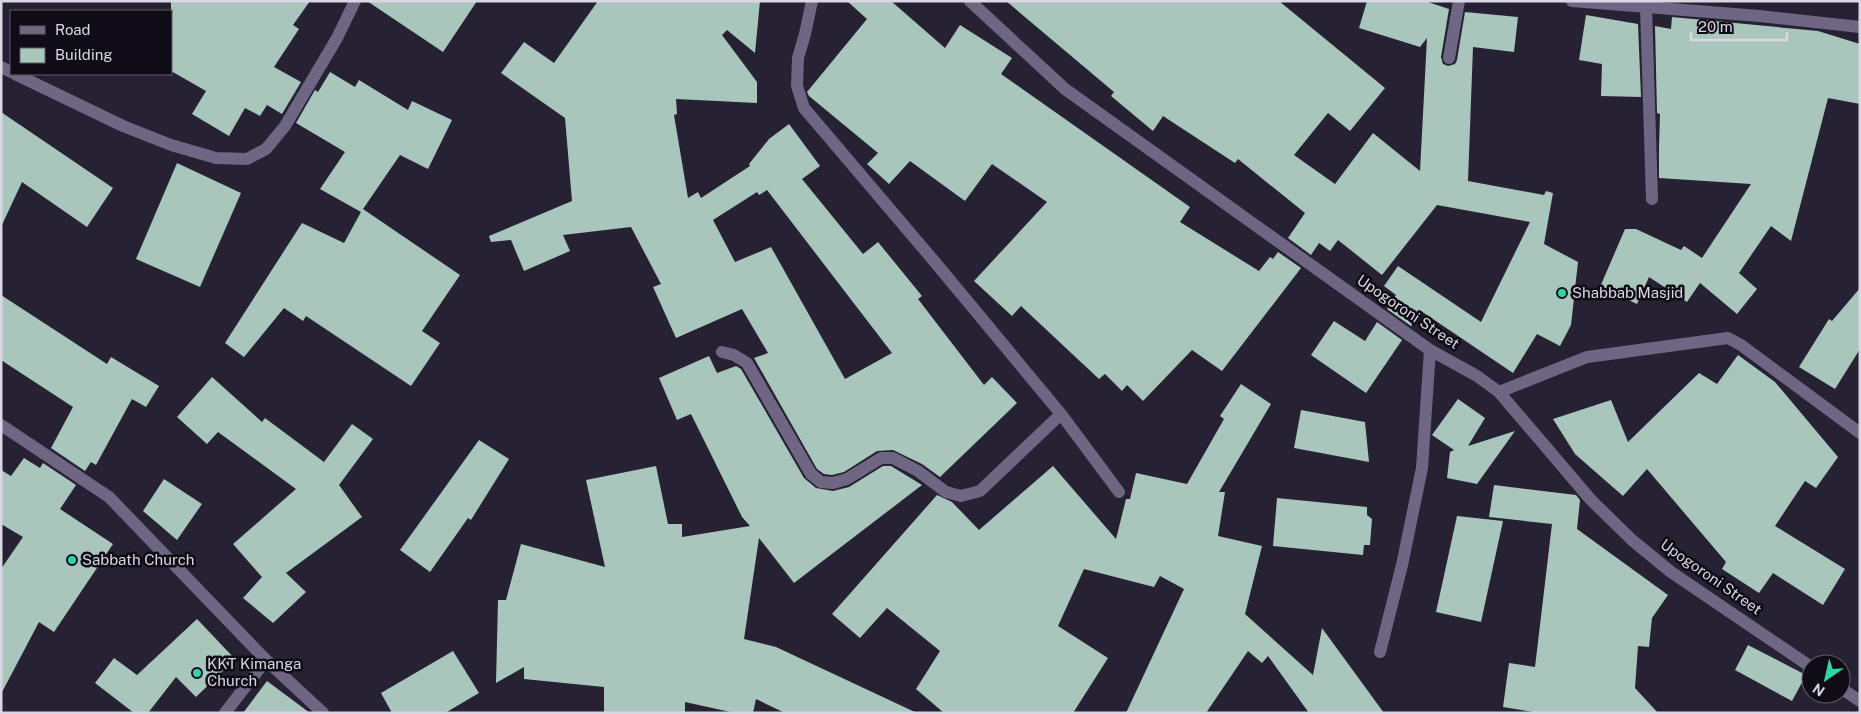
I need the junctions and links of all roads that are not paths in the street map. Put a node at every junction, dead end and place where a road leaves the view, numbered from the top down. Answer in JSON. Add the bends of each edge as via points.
{"nodes":[{"id":1,"x":355,"y":1,"type":"edge"},
{"id":2,"x":812,"y":1,"type":"edge"},
{"id":3,"x":970,"y":1,"type":"edge"},
{"id":4,"x":1459,"y":1,"type":"edge"},
{"id":5,"x":1572,"y":1,"type":"edge"},
{"id":6,"x":1646,"y":8,"type":"junction"},
{"id":7,"x":1860,"y":27,"type":"edge"},
{"id":8,"x":1449,"y":58,"type":"dead end"},
{"id":9,"x":17,"y":75,"type":"edge"},
{"id":10,"x":1652,"y":199,"type":"dead end"},
{"id":11,"x":1430,"y":350,"type":"junction"},
{"id":12,"x":722,"y":352,"type":"dead end"},
{"id":13,"x":1499,"y":392,"type":"junction"},
{"id":14,"x":1061,"y":414,"type":"junction"},
{"id":15,"x":1,"y":425,"type":"edge"},
{"id":16,"x":1860,"y":433,"type":"edge"},
{"id":17,"x":1119,"y":492,"type":"dead end"},
{"id":18,"x":1380,"y":652,"type":"dead end"},
{"id":19,"x":266,"y":660,"type":"junction"},
{"id":20,"x":1801,"y":660,"type":"edge"},
{"id":21,"x":225,"y":713,"type":"edge"},
{"id":22,"x":323,"y":713,"type":"edge"}],
"edges":[{"from":1,"to":9,"type":"street","via":[[285,126],[266,149],[247,158],[216,158],[171,145],[123,126]]},
{"from":2,"to":14,"type":"street","via":[[798,58],[797,86],[804,108]]},
{"from":3,"to":11,"type":"street","name":"Upogoroni Street","via":[[1065,89]]},
{"from":4,"to":8,"type":"street"},
{"from":5,"to":6,"type":"street"},
{"from":6,"to":7,"type":"street"},
{"from":6,"to":10,"type":"street"},
{"from":11,"to":13,"type":"street","name":"Upogoroni Street","via":[[1478,376]]},
{"from":11,"to":18,"type":"street","via":[[1422,468]]},
{"from":12,"to":14,"type":"street","via":[[746,363],[811,474],[832,484],[847,479],[881,458],[893,458],[946,492],[961,496],[980,491]]},
{"from":13,"to":16,"type":"street","via":[[1587,357],[1728,338]]},
{"from":13,"to":20,"type":"street","name":"Upogoroni Street","via":[[1591,500],[1632,540],[1671,572]]},
{"from":14,"to":17,"type":"street"},
{"from":15,"to":19,"type":"street","via":[[109,498]]},
{"from":19,"to":21,"type":"street"},
{"from":19,"to":22,"type":"street"}]}
